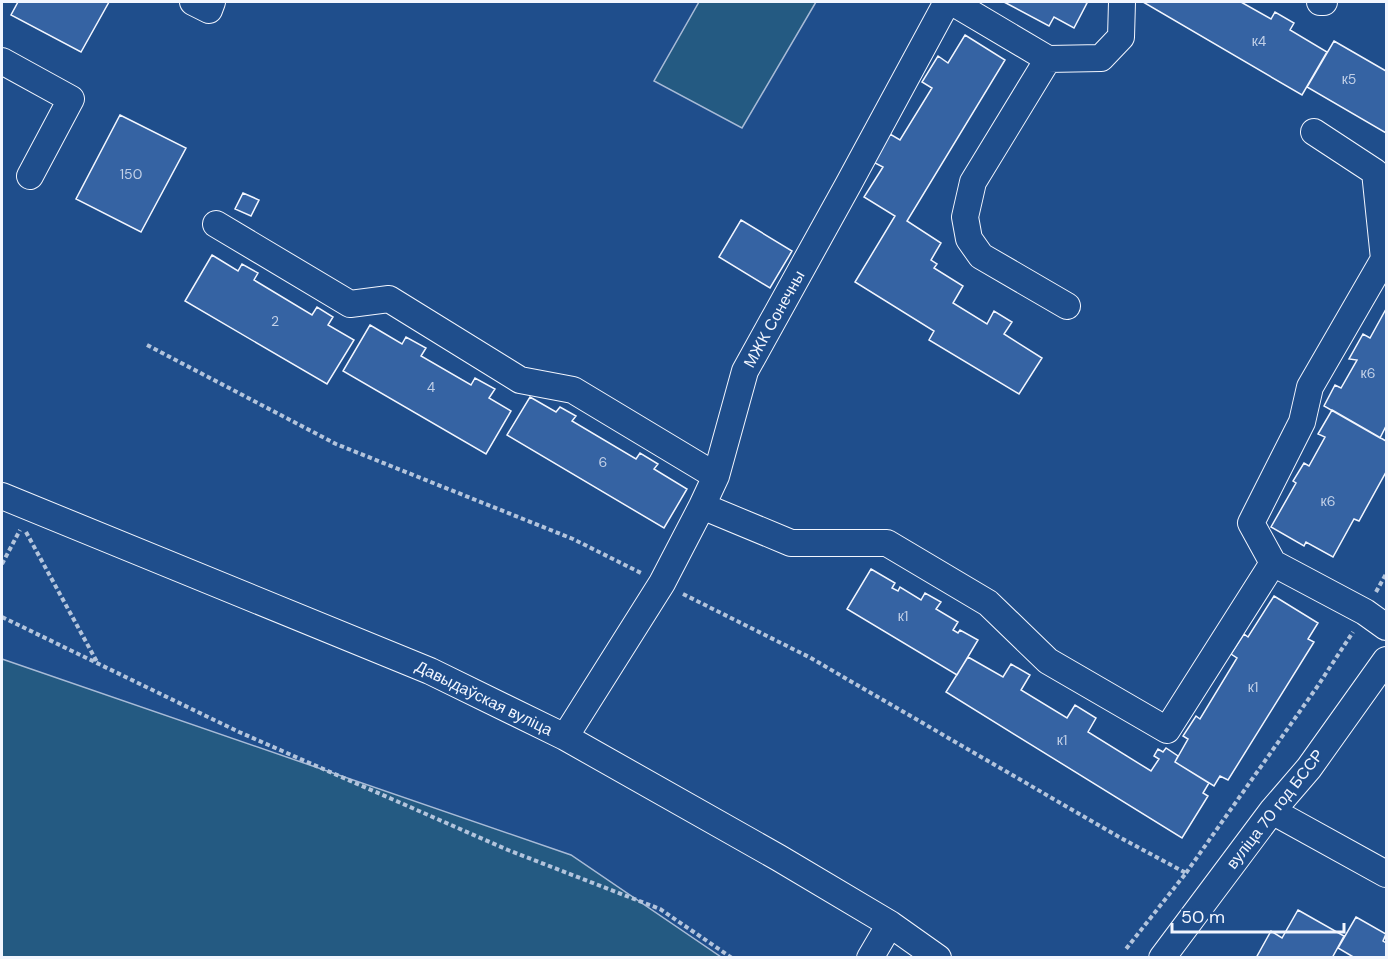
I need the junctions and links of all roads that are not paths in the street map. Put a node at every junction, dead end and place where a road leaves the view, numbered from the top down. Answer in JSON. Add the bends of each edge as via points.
{"nodes":[{"id":1,"x":193,"y":2,"type":"edge"},
{"id":2,"x":212,"y":2,"type":"edge"},
{"id":3,"x":947,"y":2,"type":"edge"},
{"id":4,"x":952,"y":2,"type":"edge"},
{"id":5,"x":1122,"y":2,"type":"edge"},
{"id":6,"x":1047,"y":59,"type":"junction"},
{"id":7,"x":2,"y":61,"type":"edge"},
{"id":8,"x":1314,"y":132,"type":"dead end"},
{"id":9,"x":30,"y":176,"type":"dead end"},
{"id":10,"x":216,"y":224,"type":"dead end"},
{"id":11,"x":1385,"y":260,"type":"edge"},
{"id":12,"x":1066,"y":306,"type":"dead end"},
{"id":13,"x":716,"y":476,"type":"junction"},
{"id":14,"x":2,"y":496,"type":"edge"},
{"id":15,"x":702,"y":506,"type":"junction"},
{"id":16,"x":1273,"y":563,"type":"junction"},
{"id":17,"x":1386,"y":627,"type":"edge"},
{"id":18,"x":1386,"y":660,"type":"edge"},
{"id":19,"x":564,"y":737,"type":"junction"},
{"id":20,"x":1272,"y":811,"type":"junction"},
{"id":21,"x":1386,"y":874,"type":"edge"},
{"id":22,"x":890,"y":924,"type":"junction"},
{"id":23,"x":870,"y":957,"type":"edge"},
{"id":24,"x":938,"y":957,"type":"edge"},
{"id":25,"x":1162,"y":957,"type":"edge"}],
"edges":[{"from":1,"to":2,"type":"street","via":[[209,10]]},
{"from":3,"to":13,"type":"street","name":"МЖК Сонечны","via":[[745,371]]},
{"from":4,"to":6,"type":"street"},
{"from":5,"to":6,"type":"street","via":[[1121,37],[1101,58]]},
{"from":6,"to":12,"type":"street","via":[[973,182],[966,218],[969,239],[981,256]]},
{"from":7,"to":9,"type":"street","via":[[71,99]]},
{"from":8,"to":11,"type":"street","via":[[1375,172]]},
{"from":10,"to":13,"type":"street","via":[[350,304],[389,299],[520,380],[573,390]]},
{"from":11,"to":16,"type":"street","via":[[1310,387],[1302,422],[1251,523]]},
{"from":13,"to":15,"type":"street","name":"МЖК Сонечны"},
{"from":14,"to":19,"type":"street","name":"Давыдаўская вуліца","via":[[430,671]]},
{"from":15,"to":16,"type":"street","via":[[791,543],[887,543],[988,603],[1048,661],[1167,730]]},
{"from":15,"to":19,"type":"street","name":"МЖК Сонечны","via":[[662,583]]},
{"from":16,"to":17,"type":"street"},
{"from":18,"to":20,"type":"street","name":"вуліца 70 год БССР","via":[[1309,768]]},
{"from":19,"to":22,"type":"street","name":"Давыдаўская вуліца"},
{"from":20,"to":21,"type":"street"},
{"from":20,"to":25,"type":"street","name":"вуліца 70 год БССР"},
{"from":22,"to":23,"type":"street"},
{"from":22,"to":24,"type":"street","name":"Давыдаўская вуліца"}]}
